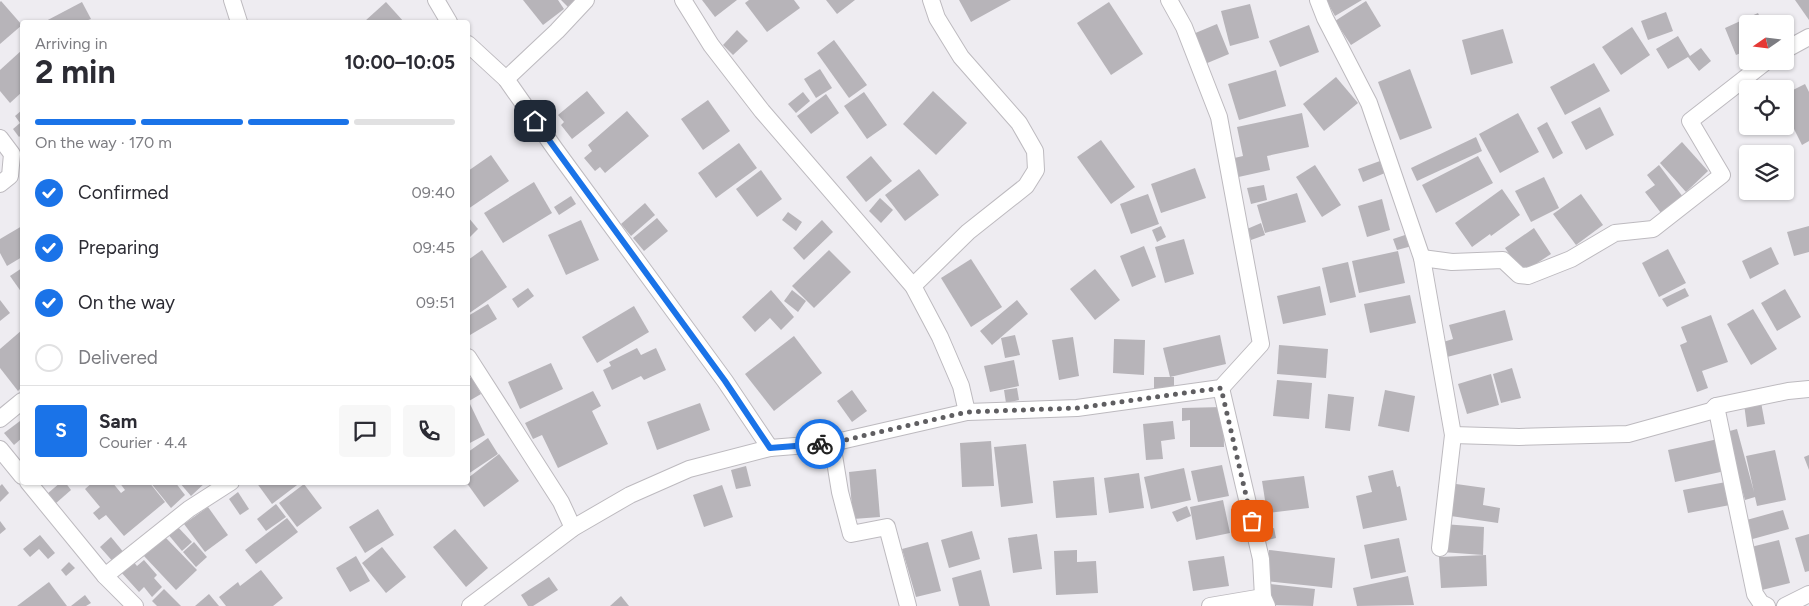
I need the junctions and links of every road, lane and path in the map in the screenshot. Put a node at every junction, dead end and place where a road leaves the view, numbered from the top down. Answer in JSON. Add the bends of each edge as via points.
{"nodes":[{"id":1,"x":232,"y":0,"type":"edge"},
{"id":2,"x":436,"y":0,"type":"edge"},
{"id":3,"x":586,"y":0,"type":"edge"},
{"id":4,"x":683,"y":0,"type":"edge"},
{"id":5,"x":931,"y":0,"type":"edge"},
{"id":6,"x":1169,"y":0,"type":"edge"},
{"id":7,"x":1318,"y":0,"type":"edge"},
{"id":8,"x":238,"y":20,"type":"edge"},
{"id":9,"x":448,"y":20,"type":"edge"},
{"id":10,"x":1809,"y":37,"type":"edge"},
{"id":11,"x":1794,"y":45,"type":"edge"},
{"id":12,"x":470,"y":46,"type":"edge"},
{"id":13,"x":1755,"y":70,"type":"edge"},
{"id":14,"x":506,"y":78,"type":"junction"},
{"id":15,"x":0,"y":138,"type":"edge"},
{"id":16,"x":0,"y":184,"type":"edge"},
{"id":17,"x":1422,"y":258,"type":"junction"},
{"id":18,"x":912,"y":286,"type":"junction"},
{"id":19,"x":470,"y":364,"type":"edge"},
{"id":20,"x":1221,"y":388,"type":"junction"},
{"id":21,"x":1809,"y":389,"type":"edge"},
{"id":22,"x":20,"y":403,"type":"edge"},
{"id":23,"x":1716,"y":406,"type":"junction"},
{"id":24,"x":967,"y":412,"type":"junction"},
{"id":25,"x":0,"y":419,"type":"edge"},
{"id":26,"x":1453,"y":435,"type":"junction"},
{"id":27,"x":832,"y":443,"type":"junction"},
{"id":28,"x":770,"y":448,"type":"junction"},
{"id":29,"x":0,"y":449,"type":"edge"},
{"id":30,"x":20,"y":474,"type":"edge"},
{"id":31,"x":30,"y":485,"type":"edge"},
{"id":32,"x":226,"y":485,"type":"edge"},
{"id":33,"x":573,"y":528,"type":"junction"},
{"id":34,"x":1440,"y":548,"type":"dead end"},
{"id":35,"x":105,"y":576,"type":"junction"},
{"id":36,"x":1807,"y":598,"type":"edge"},
{"id":37,"x":1265,"y":602,"type":"edge"},
{"id":38,"x":133,"y":606,"type":"edge"},
{"id":39,"x":470,"y":606,"type":"edge"},
{"id":40,"x":908,"y":606,"type":"edge"},
{"id":41,"x":1210,"y":606,"type":"edge"},
{"id":42,"x":1767,"y":606,"type":"edge"},
{"id":43,"x":1785,"y":606,"type":"edge"}],
"edges":[{"from":1,"to":8,"type":"street"},
{"from":2,"to":9,"type":"street"},
{"from":3,"to":14,"type":"street"},
{"from":4,"to":18,"type":"street","via":[[711,45],[762,110]]},
{"from":5,"to":18,"type":"street","via":[[937,18],[962,57],[1019,123],[1035,151],[1036,170],[1026,186],[968,232]]},
{"from":6,"to":20,"type":"street","via":[[1184,27],[1219,117],[1261,344]]},
{"from":7,"to":17,"type":"street","via":[[1369,103]]},
{"from":10,"to":11,"type":"street"},
{"from":12,"to":14,"type":"street"},
{"from":13,"to":17,"type":"street","via":[[1690,121],[1722,175],[1653,228],[1615,233],[1571,259],[1528,276],[1519,275],[1503,260],[1452,262]]},
{"from":14,"to":28,"type":"street"},
{"from":15,"to":16,"type":"street","via":[[12,154],[10,176]]},
{"from":17,"to":26,"type":"street"},
{"from":18,"to":24,"type":"street","via":[[940,337],[961,386]]},
{"from":19,"to":33,"type":"street","via":[[561,502]]},
{"from":20,"to":24,"type":"street","via":[[1077,408]]},
{"from":20,"to":37,"type":"street","via":[[1261,559]]},
{"from":21,"to":23,"type":"street"},
{"from":22,"to":25,"type":"street"},
{"from":23,"to":26,"type":"street","via":[[1711,411],[1628,434]]},
{"from":23,"to":42,"type":"street","via":[[1755,594]]},
{"from":24,"to":27,"type":"street"},
{"from":26,"to":34,"type":"street"},
{"from":27,"to":28,"type":"street"},
{"from":27,"to":40,"type":"street","via":[[851,534],[888,527]]},
{"from":28,"to":33,"type":"street","via":[[688,469],[630,494]]},
{"from":29,"to":30,"type":"street"},
{"from":31,"to":35,"type":"street"},
{"from":32,"to":35,"type":"street","via":[[189,509]]},
{"from":33,"to":39,"type":"street"},
{"from":35,"to":38,"type":"street"},
{"from":36,"to":43,"type":"street"},
{"from":37,"to":41,"type":"street"}]}
